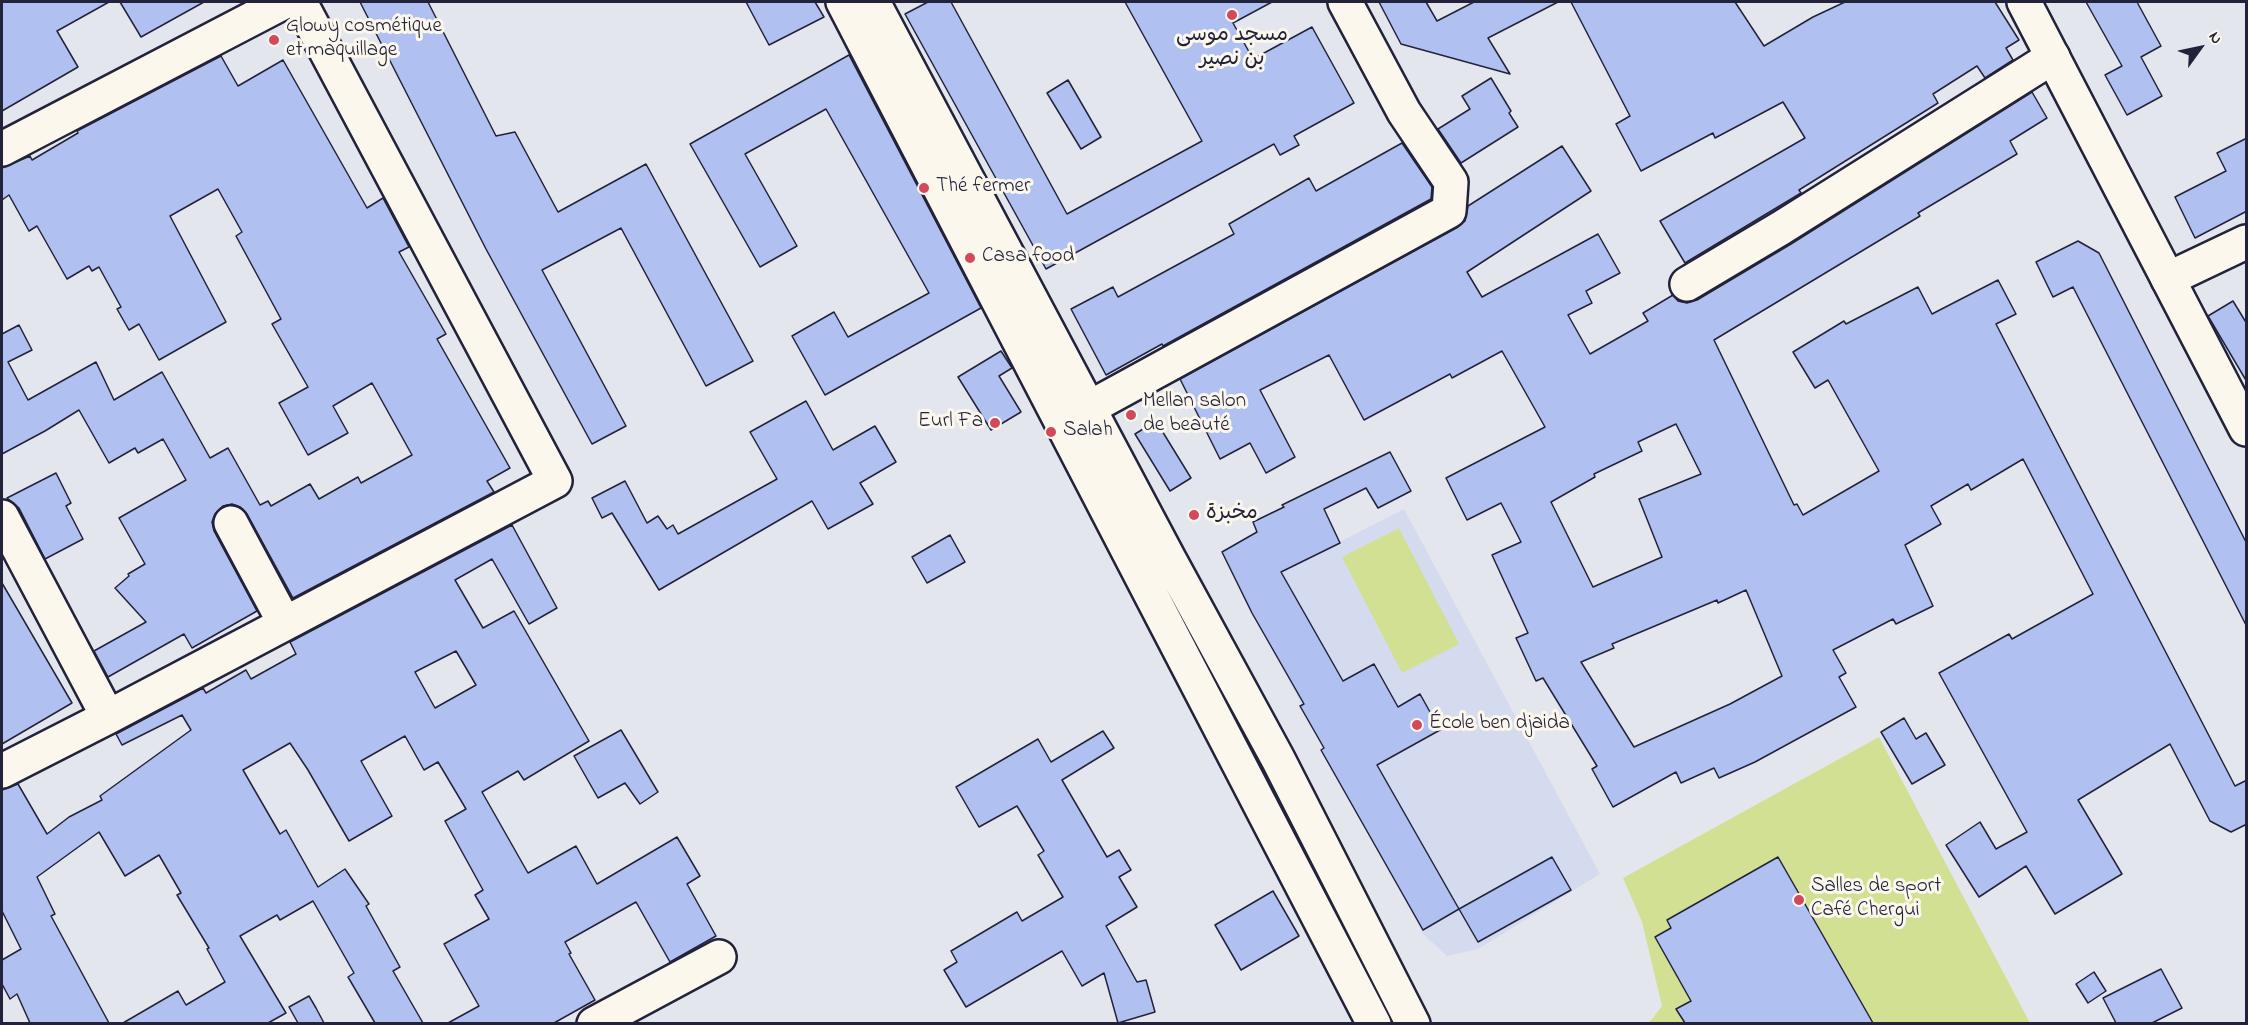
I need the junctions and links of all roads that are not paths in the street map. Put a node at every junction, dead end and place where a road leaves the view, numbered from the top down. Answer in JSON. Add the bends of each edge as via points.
{"nodes":[{"id":1,"x":843,"y":2,"type":"edge"},
{"id":2,"x":873,"y":2,"type":"edge"},
{"id":3,"x":1345,"y":2,"type":"edge"},
{"id":4,"x":2024,"y":2,"type":"edge"},
{"id":5,"x":282,"y":3,"type":"edge"},
{"id":6,"x":2053,"y":57,"type":"junction"},
{"id":7,"x":2,"y":148,"type":"edge"},
{"id":8,"x":2247,"y":242,"type":"edge"},
{"id":9,"x":2169,"y":279,"type":"junction"},
{"id":10,"x":1687,"y":284,"type":"dead end"},
{"id":11,"x":1089,"y":408,"type":"junction"},
{"id":12,"x":2247,"y":429,"type":"edge"},
{"id":13,"x":2,"y":517,"type":"edge"},
{"id":14,"x":231,"y":523,"type":"dead end"},
{"id":15,"x":284,"y":622,"type":"junction"},
{"id":16,"x":108,"y":717,"type":"junction"},
{"id":17,"x":2,"y":771,"type":"edge"},
{"id":18,"x":719,"y":957,"type":"dead end"},
{"id":19,"x":594,"y":1023,"type":"edge"},
{"id":20,"x":1374,"y":1023,"type":"edge"},
{"id":21,"x":1413,"y":1023,"type":"edge"}],
"edges":[{"from":1,"to":20,"type":"main road"},
{"from":2,"to":11,"type":"main road"},
{"from":3,"to":11,"type":"main road","via":[[1404,112],[1451,182],[1449,211]]},
{"from":4,"to":6,"type":"main road"},
{"from":5,"to":7,"type":"main road"},
{"from":5,"to":15,"type":"main road","via":[[555,480]]},
{"from":6,"to":9,"type":"main road"},
{"from":6,"to":10,"type":"main road"},
{"from":8,"to":9,"type":"main road"},
{"from":9,"to":12,"type":"main road"},
{"from":11,"to":21,"type":"main road","via":[[1278,759]]},
{"from":13,"to":16,"type":"main road"},
{"from":14,"to":15,"type":"main road"},
{"from":15,"to":16,"type":"main road"},
{"from":16,"to":17,"type":"main road"},
{"from":18,"to":19,"type":"main road"}]}
